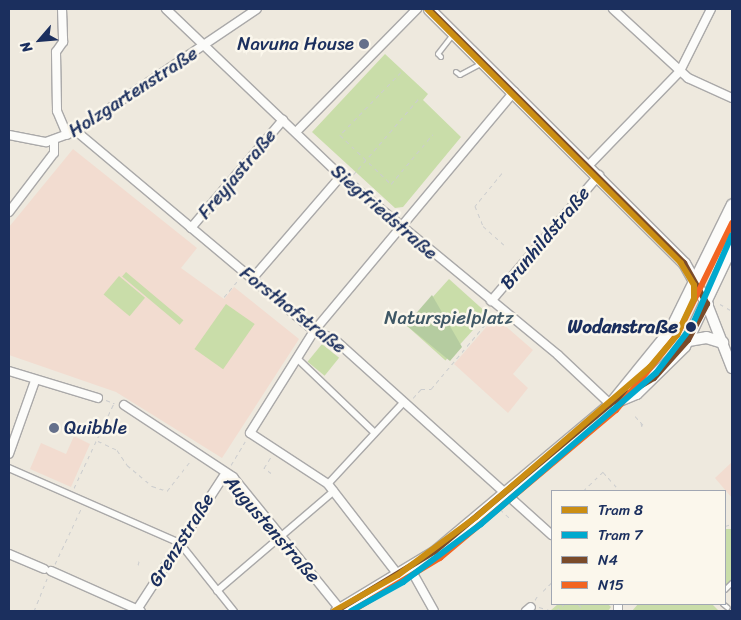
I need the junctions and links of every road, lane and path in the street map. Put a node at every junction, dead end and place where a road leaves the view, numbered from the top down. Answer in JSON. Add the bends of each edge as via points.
{"nodes":[{"id":1,"x":62,"y":9,"type":"edge"},
{"id":2,"x":166,"y":9,"type":"edge"},
{"id":3,"x":257,"y":9,"type":"edge"},
{"id":4,"x":417,"y":9,"type":"edge"},
{"id":5,"x":429,"y":9,"type":"edge"},
{"id":6,"x":612,"y":9,"type":"edge"},
{"id":7,"x":711,"y":9,"type":"edge"},
{"id":8,"x":455,"y":34,"type":"junction"},
{"id":9,"x":206,"y":44,"type":"junction"},
{"id":10,"x":442,"y":57,"type":"dead end"},
{"id":11,"x":484,"y":62,"type":"junction"},
{"id":12,"x":680,"y":71,"type":"junction"},
{"id":13,"x":401,"y":72,"type":"dead end"},
{"id":14,"x":456,"y":72,"type":"dead end"},
{"id":15,"x":514,"y":92,"type":"junction"},
{"id":16,"x":420,"y":97,"type":"dead end"},
{"id":17,"x":732,"y":98,"type":"edge"},
{"id":18,"x":284,"y":120,"type":"junction"},
{"id":19,"x":76,"y":132,"type":"junction"},
{"id":20,"x":296,"y":132,"type":"junction"},
{"id":21,"x":433,"y":134,"type":"dead end"},
{"id":22,"x":67,"y":135,"type":"junction"},
{"id":23,"x":9,"y":136,"type":"edge"},
{"id":24,"x":54,"y":141,"type":"junction"},
{"id":25,"x":367,"y":160,"type":"junction"},
{"id":26,"x":589,"y":165,"type":"junction"},
{"id":27,"x":502,"y":173,"type":"dead end"},
{"id":28,"x":599,"y":175,"type":"junction"},
{"id":29,"x":341,"y":176,"type":"junction"},
{"id":30,"x":348,"y":182,"type":"junction"},
{"id":31,"x":732,"y":204,"type":"edge"},
{"id":32,"x":9,"y":212,"type":"edge"},
{"id":33,"x":400,"y":227,"type":"junction"},
{"id":34,"x":191,"y":228,"type":"junction"},
{"id":35,"x":504,"y":245,"type":"dead end"},
{"id":36,"x":732,"y":245,"type":"edge"},
{"id":37,"x":244,"y":273,"type":"junction"},
{"id":38,"x":252,"y":279,"type":"junction"},
{"id":39,"x":696,"y":281,"type":"junction"},
{"id":40,"x":224,"y":297,"type":"dead end"},
{"id":41,"x":494,"y":303,"type":"junction"},
{"id":42,"x":707,"y":304,"type":"junction"},
{"id":43,"x":720,"y":304,"type":"dead end"},
{"id":44,"x":732,"y":311,"type":"edge"},
{"id":45,"x":314,"y":331,"type":"junction"},
{"id":46,"x":688,"y":340,"type":"junction"},
{"id":47,"x":722,"y":342,"type":"junction"},
{"id":48,"x":299,"y":360,"type":"junction"},
{"id":49,"x":732,"y":368,"type":"edge"},
{"id":50,"x":9,"y":371,"type":"edge"},
{"id":51,"x":35,"y":381,"type":"junction"},
{"id":52,"x":98,"y":398,"type":"joint"},
{"id":53,"x":114,"y":403,"type":"junction"},
{"id":54,"x":405,"y":404,"type":"junction"},
{"id":55,"x":610,"y":404,"type":"junction"},
{"id":56,"x":124,"y":405,"type":"joint"},
{"id":57,"x":635,"y":416,"type":"dead end"},
{"id":58,"x":643,"y":426,"type":"dead end"},
{"id":59,"x":250,"y":433,"type":"junction"},
{"id":60,"x":375,"y":433,"type":"junction"},
{"id":61,"x":98,"y":441,"type":"junction"},
{"id":62,"x":277,"y":451,"type":"junction"},
{"id":63,"x":9,"y":454,"type":"edge"},
{"id":64,"x":187,"y":466,"type":"dead end"},
{"id":65,"x":9,"y":468,"type":"edge"},
{"id":66,"x":225,"y":474,"type":"junction"},
{"id":67,"x":271,"y":474,"type":"dead end"},
{"id":68,"x":328,"y":484,"type":"junction"},
{"id":69,"x":334,"y":490,"type":"junction"},
{"id":70,"x":584,"y":490,"type":"edge"},
{"id":71,"x":619,"y":490,"type":"edge"},
{"id":72,"x":508,"y":492,"type":"junction"},
{"id":73,"x":70,"y":495,"type":"junction"},
{"id":74,"x":84,"y":501,"type":"junction"},
{"id":75,"x":496,"y":505,"type":"dead end"},
{"id":76,"x":512,"y":520,"type":"dead end"},
{"id":77,"x":281,"y":534,"type":"junction"},
{"id":78,"x":551,"y":534,"type":"edge"},
{"id":79,"x":180,"y":543,"type":"junction"},
{"id":80,"x":9,"y":554,"type":"edge"},
{"id":81,"x":140,"y":558,"type":"dead end"},
{"id":82,"x":138,"y":565,"type":"dead end"},
{"id":83,"x":410,"y":568,"type":"junction"},
{"id":84,"x":48,"y":570,"type":"junction"},
{"id":85,"x":399,"y":576,"type":"junction"},
{"id":86,"x":551,"y":583,"type":"edge"},
{"id":87,"x":217,"y":590,"type":"junction"},
{"id":88,"x":543,"y":590,"type":"dead end"},
{"id":89,"x":725,"y":605,"type":"edge"},
{"id":90,"x":728,"y":608,"type":"dead end"},
{"id":91,"x":528,"y":609,"type":"edge"},
{"id":92,"x":139,"y":610,"type":"edge"},
{"id":93,"x":338,"y":610,"type":"edge"},
{"id":94,"x":34,"y":611,"type":"edge"},
{"id":95,"x":234,"y":611,"type":"edge"},
{"id":96,"x":434,"y":611,"type":"edge"},
{"id":97,"x":552,"y":611,"type":"edge"}],
"edges":[{"from":1,"to":22,"type":"street","via":[[63,42],[56,52],[57,111]]},
{"from":2,"to":9,"type":"street","name":"Siegfriedstraße"},
{"from":3,"to":9,"type":"street","name":"Holzgartenstraße"},
{"from":4,"to":20,"type":"street"},
{"from":5,"to":8,"type":"main road"},
{"from":6,"to":12,"type":"street"},
{"from":7,"to":12,"type":"street","name":"Brunhildstraße"},
{"from":8,"to":10,"type":"lane","via":[[438,54]]},
{"from":8,"to":11,"type":"main road"},
{"from":9,"to":18,"type":"street","name":"Siegfriedstraße"},
{"from":9,"to":19,"type":"street","name":"Holzgartenstraße"},
{"from":11,"to":14,"type":"lane","via":[[460,75]]},
{"from":11,"to":15,"type":"main road"},
{"from":12,"to":17,"type":"street"},
{"from":12,"to":26,"type":"street","name":"Brunhildstraße"},
{"from":13,"to":25,"type":"path","via":[[340,135]]},
{"from":15,"to":26,"type":"main road"},
{"from":15,"to":33,"type":"street"},
{"from":16,"to":25,"type":"path"},
{"from":18,"to":20,"type":"street","name":"Siegfriedstraße"},
{"from":18,"to":34,"type":"street","name":"Freyjastraße"},
{"from":19,"to":22,"type":"street","name":"Holzgartenstraße"},
{"from":19,"to":34,"type":"street","name":"Forsthofstraße"},
{"from":20,"to":29,"type":"street","name":"Siegfriedstraße"},
{"from":21,"to":25,"type":"path","via":[[391,184]]},
{"from":22,"to":24,"type":"street","name":"Holzgartenstraße"},
{"from":23,"to":24,"type":"street"},
{"from":24,"to":32,"type":"street","name":"Holzgartenstraße","via":[[54,153]]},
{"from":25,"to":30,"type":"path"},
{"from":26,"to":28,"type":"main road"},
{"from":27,"to":35,"type":"path","via":[[475,206],[483,226]]},
{"from":28,"to":39,"type":"main road"},
{"from":28,"to":41,"type":"street","name":"Brunhildstraße"},
{"from":29,"to":30,"type":"street","name":"Siegfriedstraße"},
{"from":29,"to":38,"type":"street"},
{"from":30,"to":33,"type":"street","name":"Siegfriedstraße"},
{"from":31,"to":39,"type":"main road"},
{"from":33,"to":41,"type":"street","name":"Siegfriedstraße"},
{"from":33,"to":45,"type":"street"},
{"from":34,"to":37,"type":"street","name":"Forsthofstraße"},
{"from":36,"to":42,"type":"main road"},
{"from":37,"to":38,"type":"street","name":"Forsthofstraße"},
{"from":37,"to":40,"type":"path"},
{"from":38,"to":45,"type":"street","name":"Forsthofstraße"},
{"from":39,"to":42,"type":"main road"},
{"from":39,"to":55,"type":"main road","via":[[662,342]]},
{"from":41,"to":54,"type":"path","via":[[431,389],[421,389]]},
{"from":41,"to":55,"type":"street","name":"Siegfriedstraße"},
{"from":42,"to":46,"type":"main road"},
{"from":42,"to":47,"type":"street"},
{"from":43,"to":44,"type":"path"},
{"from":45,"to":48,"type":"street"},
{"from":45,"to":54,"type":"street","name":"Forsthofstraße","via":[[334,339]]},
{"from":46,"to":47,"type":"main road","via":[[706,337]]},
{"from":46,"to":55,"type":"main road","via":[[648,384]]},
{"from":47,"to":49,"type":"street"},
{"from":48,"to":59,"type":"street"},
{"from":48,"to":60,"type":"street"},
{"from":50,"to":51,"type":"street"},
{"from":51,"to":52,"type":"street"},
{"from":51,"to":63,"type":"street"},
{"from":52,"to":53,"type":"path"},
{"from":53,"to":56,"type":"path"},
{"from":53,"to":61,"type":"path"},
{"from":54,"to":60,"type":"street"},
{"from":54,"to":72,"type":"street","name":"Forsthofstraße"},
{"from":55,"to":72,"type":"main road"},
{"from":56,"to":66,"type":"street","name":"Augustenstraße","via":[[197,450]]},
{"from":57,"to":58,"type":"path"},
{"from":59,"to":62,"type":"street"},
{"from":59,"to":66,"type":"path"},
{"from":60,"to":68,"type":"street"},
{"from":61,"to":64,"type":"path","via":[[117,450],[127,465],[152,486],[167,491]]},
{"from":61,"to":73,"type":"path"},
{"from":62,"to":67,"type":"path","via":[[264,468]]},
{"from":62,"to":68,"type":"street"},
{"from":65,"to":73,"type":"street"},
{"from":66,"to":77,"type":"street","name":"Augustenstraße","via":[[233,477]]},
{"from":66,"to":79,"type":"street","name":"Grenzstraße"},
{"from":68,"to":69,"type":"street"},
{"from":69,"to":77,"type":"street"},
{"from":69,"to":85,"type":"street"},
{"from":70,"to":71,"type":"path","via":[[602,472]]},
{"from":72,"to":78,"type":"street","name":"Forsthofstraße"},
{"from":72,"to":83,"type":"main road"},
{"from":73,"to":74,"type":"street"},
{"from":74,"to":79,"type":"street"},
{"from":74,"to":84,"type":"path"},
{"from":75,"to":76,"type":"path"},
{"from":77,"to":87,"type":"street"},
{"from":77,"to":93,"type":"street","name":"Augustenstraße"},
{"from":79,"to":87,"type":"street"},
{"from":79,"to":92,"type":"street","name":"Grenzstraße"},
{"from":80,"to":84,"type":"street"},
{"from":81,"to":82,"type":"path"},
{"from":83,"to":85,"type":"main road"},
{"from":83,"to":96,"type":"street"},
{"from":84,"to":92,"type":"street"},
{"from":84,"to":94,"type":"path"},
{"from":85,"to":93,"type":"main road"},
{"from":86,"to":88,"type":"path"},
{"from":87,"to":95,"type":"street"},
{"from":89,"to":90,"type":"lane"},
{"from":91,"to":97,"type":"path"}]}
